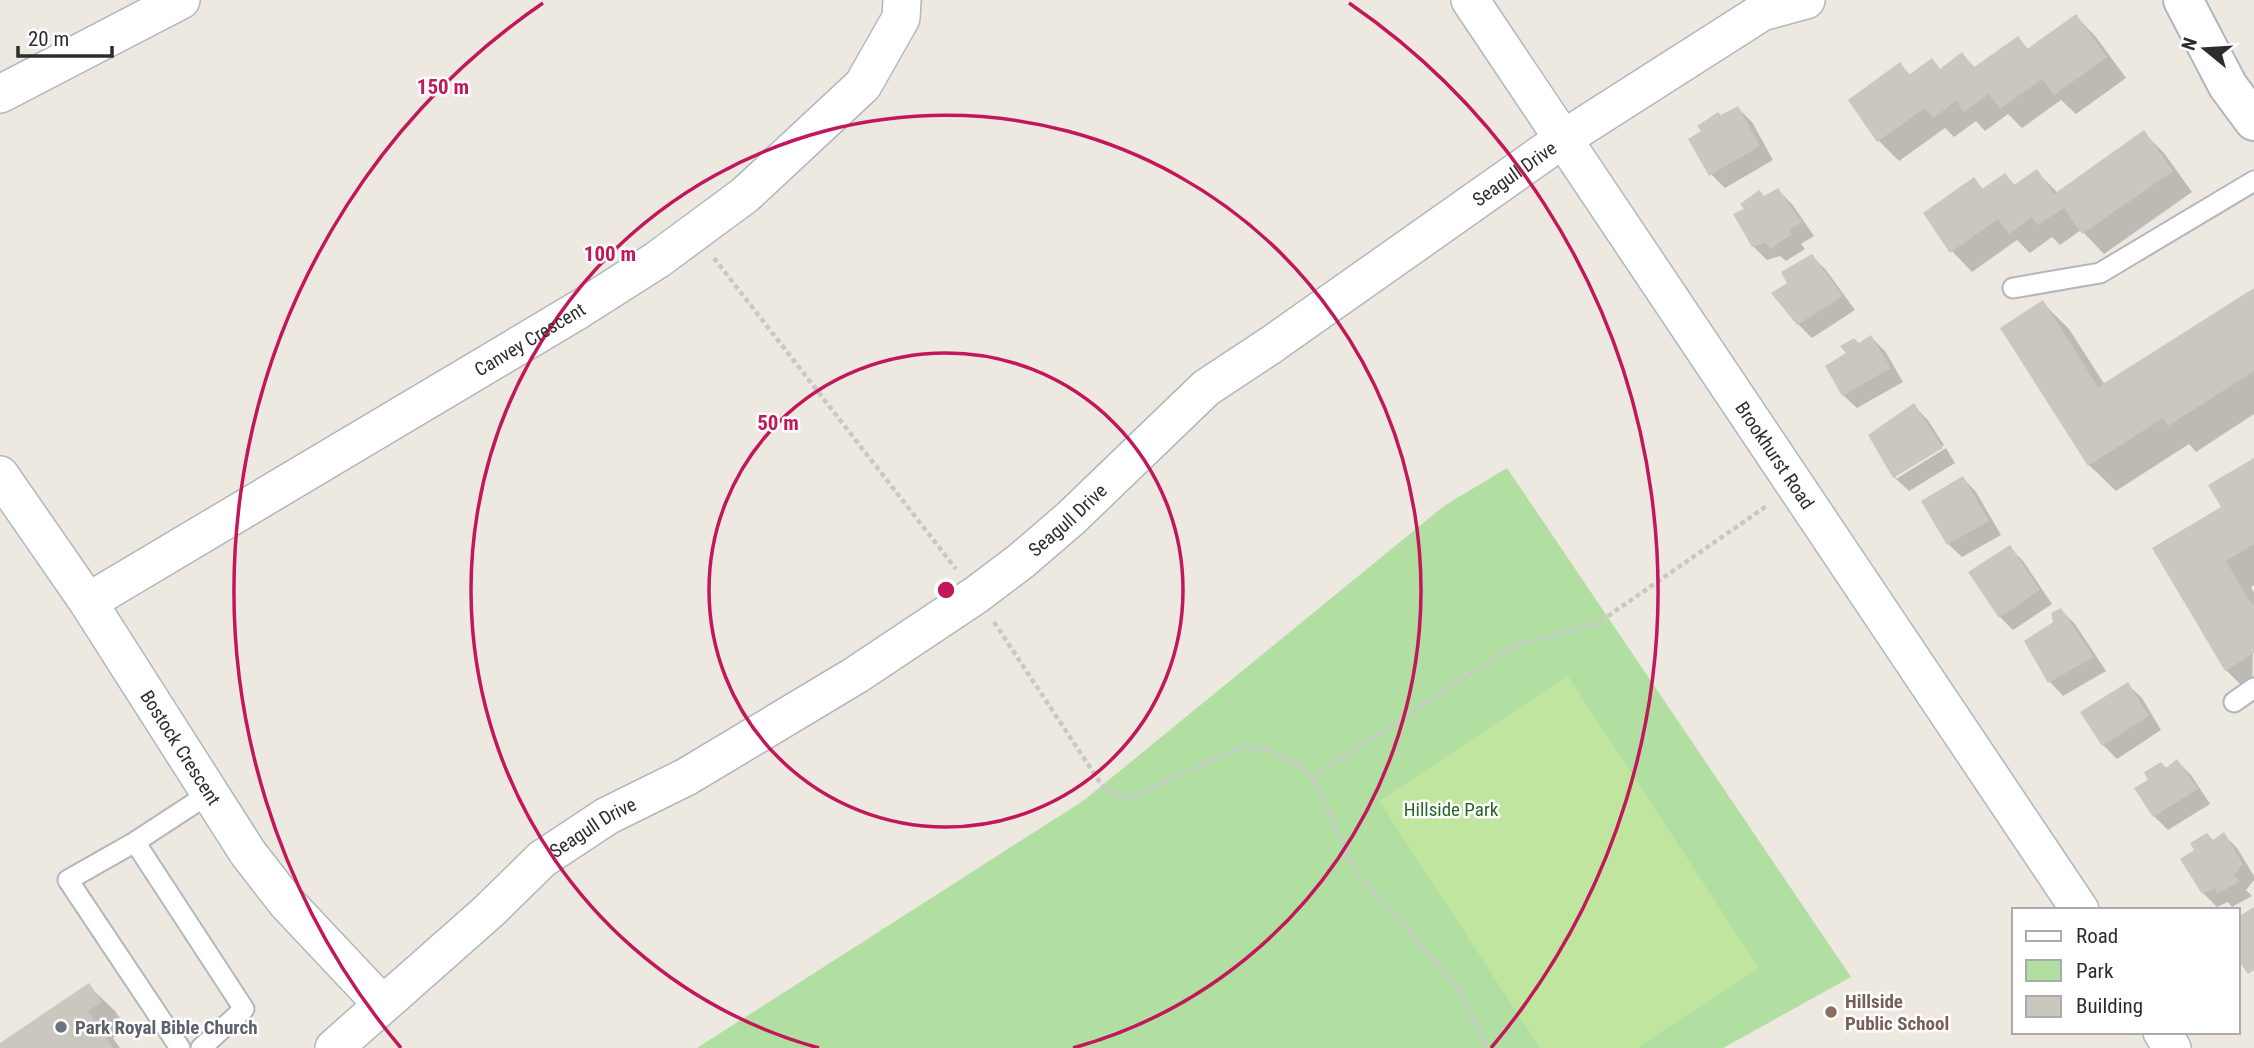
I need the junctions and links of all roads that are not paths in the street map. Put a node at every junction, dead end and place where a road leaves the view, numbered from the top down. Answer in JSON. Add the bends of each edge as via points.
{"nodes":[{"id":1,"x":181,"y":0,"type":"edge"},
{"id":2,"x":902,"y":0,"type":"edge"},
{"id":3,"x":1470,"y":0,"type":"edge"},
{"id":4,"x":1806,"y":0,"type":"edge"},
{"id":5,"x":2183,"y":0,"type":"edge"},
{"id":6,"x":0,"y":94,"type":"edge"},
{"id":7,"x":2254,"y":121,"type":"edge"},
{"id":8,"x":1563,"y":139,"type":"junction"},
{"id":9,"x":2254,"y":181,"type":"edge"},
{"id":10,"x":2013,"y":288,"type":"dead end"},
{"id":11,"x":0,"y":475,"type":"edge"},
{"id":12,"x":88,"y":602,"type":"junction"},
{"id":13,"x":2254,"y":688,"type":"edge"},
{"id":14,"x":2234,"y":702,"type":"dead end"},
{"id":15,"x":210,"y":793,"type":"junction"},
{"id":16,"x":135,"y":842,"type":"junction"},
{"id":17,"x":2079,"y":908,"type":"edge"},
{"id":18,"x":382,"y":1004,"type":"junction"},
{"id":19,"x":180,"y":1048,"type":"edge"},
{"id":20,"x":201,"y":1048,"type":"edge"},
{"id":21,"x":334,"y":1048,"type":"edge"}],
"edges":[{"from":1,"to":6,"type":"street"},
{"from":2,"to":12,"type":"street","name":"Canvey Crescent","via":[[901,18],[863,85],[745,195],[695,233],[580,309]]},
{"from":3,"to":8,"type":"street","name":"Brookhurst Road"},
{"from":4,"to":8,"type":"street","name":"Seagull Drive","via":[[1762,12]]},
{"from":5,"to":7,"type":"street","via":[[2228,86]]},
{"from":8,"to":17,"type":"street","name":"Brookhurst Road"},
{"from":8,"to":18,"type":"street","name":"Seagull Drive","via":[[1206,388],[1071,518],[976,595],[856,675],[686,777],[607,816],[542,859]]},
{"from":9,"to":10,"type":"lane","via":[[2099,273]]},
{"from":11,"to":12,"type":"street","name":"Bostock Crescent"},
{"from":12,"to":15,"type":"street","name":"Bostock Crescent"},
{"from":13,"to":14,"type":"lane"},
{"from":15,"to":16,"type":"lane"},
{"from":15,"to":18,"type":"street","name":"Bostock Crescent","via":[[286,902]]},
{"from":16,"to":19,"type":"lane","via":[[68,880]]},
{"from":16,"to":20,"type":"lane","via":[[244,1009]]},
{"from":18,"to":21,"type":"street","name":"Seagull Drive"}]}
